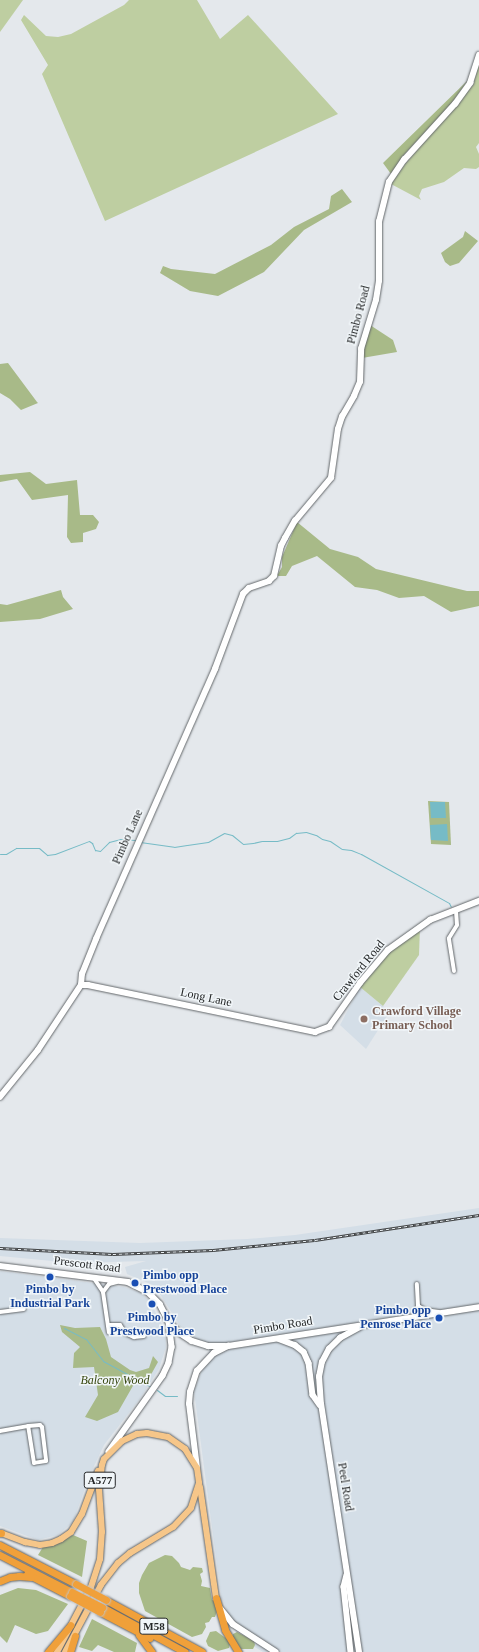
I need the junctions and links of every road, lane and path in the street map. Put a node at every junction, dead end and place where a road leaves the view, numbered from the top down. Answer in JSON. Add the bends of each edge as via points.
{"nodes":[{"id":1,"x":479,"y":55,"type":"edge"},
{"id":2,"x":263,"y":583,"type":"joint"},
{"id":3,"x":479,"y":902,"type":"edge"},
{"id":4,"x":456,"y":910,"type":"junction"},
{"id":5,"x":454,"y":971,"type":"dead end"},
{"id":6,"x":81,"y":985,"type":"junction"},
{"id":7,"x":326,"y":1029,"type":"joint"},
{"id":8,"x":0,"y":1097,"type":"edge"},
{"id":9,"x":0,"y":1266,"type":"edge"},
{"id":10,"x":18,"y":1268,"type":"junction"},
{"id":11,"x":0,"y":1270,"type":"edge"},
{"id":12,"x":92,"y":1277,"type":"junction"},
{"id":13,"x":121,"y":1281,"type":"junction"},
{"id":14,"x":417,"y":1284,"type":"dead end"},
{"id":15,"x":103,"y":1292,"type":"junction"},
{"id":16,"x":418,"y":1306,"type":"junction"},
{"id":17,"x":479,"y":1307,"type":"edge"},
{"id":18,"x":24,"y":1309,"type":"dead end"},
{"id":19,"x":0,"y":1312,"type":"edge"},
{"id":20,"x":443,"y":1312,"type":"junction"},
{"id":21,"x":414,"y":1317,"type":"junction"},
{"id":22,"x":169,"y":1322,"type":"junction"},
{"id":23,"x":366,"y":1324,"type":"junction"},
{"id":24,"x":108,"y":1325,"type":"junction"},
{"id":25,"x":109,"y":1333,"type":"dead end"},
{"id":26,"x":144,"y":1336,"type":"dead end"},
{"id":27,"x":276,"y":1338,"type":"junction"},
{"id":28,"x":228,"y":1346,"type":"junction"},
{"id":29,"x":321,"y":1405,"type":"junction"},
{"id":30,"x":28,"y":1426,"type":"junction"},
{"id":31,"x":0,"y":1431,"type":"edge"},
{"id":32,"x":108,"y":1454,"type":"junction"},
{"id":33,"x":102,"y":1465,"type":"junction"},
{"id":34,"x":197,"y":1468,"type":"junction"},
{"id":35,"x":200,"y":1483,"type":"junction"},
{"id":36,"x":0,"y":1533,"type":"edge"},
{"id":37,"x":0,"y":1545,"type":"edge"},
{"id":38,"x":0,"y":1555,"type":"edge"},
{"id":39,"x":0,"y":1559,"type":"edge"},
{"id":40,"x":348,"y":1573,"type":"junction"},
{"id":41,"x":35,"y":1578,"type":"junction"},
{"id":42,"x":0,"y":1581,"type":"edge"},
{"id":43,"x":71,"y":1594,"type":"junction"},
{"id":44,"x":216,"y":1598,"type":"junction"},
{"id":45,"x":101,"y":1610,"type":"junction"},
{"id":46,"x":71,"y":1625,"type":"junction"},
{"id":47,"x":134,"y":1630,"type":"junction"},
{"id":48,"x":74,"y":1636,"type":"junction"},
{"id":49,"x":48,"y":1652,"type":"edge"},
{"id":50,"x":57,"y":1652,"type":"edge"},
{"id":51,"x":66,"y":1652,"type":"edge"},
{"id":52,"x":70,"y":1652,"type":"edge"},
{"id":53,"x":152,"y":1652,"type":"edge"},
{"id":54,"x":180,"y":1652,"type":"edge"},
{"id":55,"x":185,"y":1652,"type":"edge"},
{"id":56,"x":202,"y":1652,"type":"edge"},
{"id":57,"x":238,"y":1652,"type":"edge"},
{"id":58,"x":276,"y":1652,"type":"edge"},
{"id":59,"x":351,"y":1652,"type":"edge"},
{"id":60,"x":358,"y":1652,"type":"edge"}],
"edges":[{"from":1,"to":2,"type":"street","name":"Pimbo Road","via":[[470,83],[455,104],[390,179],[379,222],[379,281],[361,349],[360,382],[338,429],[332,473],[329,481],[292,526],[281,546],[274,576]]},
{"from":2,"to":6,"type":"street","name":"Pimbo Lane","via":[[249,588],[243,594],[215,669],[96,939],[82,974]]},
{"from":3,"to":4,"type":"street","name":"Crawford Road"},
{"from":4,"to":5,"type":"street","via":[[457,925],[449,938]]},
{"from":4,"to":7,"type":"street","name":"Crawford Road","via":[[425,922],[388,950]]},
{"from":6,"to":7,"type":"street","name":"Long Lane","via":[[315,1032]]},
{"from":6,"to":8,"type":"street","name":"Pimbo Lane","via":[[38,1050]]},
{"from":9,"to":10,"type":"street","name":"Prescott Road"},
{"from":10,"to":11,"type":"street"},
{"from":10,"to":12,"type":"street","name":"Prescott Road"},
{"from":12,"to":13,"type":"street","name":"Prescott Road"},
{"from":12,"to":15,"type":"street"},
{"from":13,"to":15,"type":"street","via":[[109,1284]]},
{"from":13,"to":22,"type":"street","name":"Prescott Road","via":[[133,1283],[148,1292],[160,1304]]},
{"from":14,"to":16,"type":"street"},
{"from":15,"to":24,"type":"street"},
{"from":16,"to":20,"type":"street","via":[[425,1310]]},
{"from":16,"to":21,"type":"street"},
{"from":17,"to":20,"type":"street","name":"Pimbo Road"},
{"from":18,"to":19,"type":"street"},
{"from":20,"to":21,"type":"street","name":"Pimbo Road"},
{"from":21,"to":23,"type":"street","name":"Pimbo Road"},
{"from":22,"to":28,"type":"street","via":[[192,1341],[208,1346]]},
{"from":22,"to":32,"type":"street","name":"Prescott Road","via":[[171,1357],[165,1372]]},
{"from":23,"to":27,"type":"street","name":"Pimbo Road"},
{"from":23,"to":29,"type":"street","name":"Peel Road","via":[[340,1338],[325,1355],[319,1377]]},
{"from":24,"to":25,"type":"street"},
{"from":24,"to":26,"type":"street","via":[[120,1325],[125,1333],[134,1337]]},
{"from":27,"to":28,"type":"street","name":"Pimbo Road"},
{"from":27,"to":29,"type":"street","name":"Peel Road","via":[[295,1345],[304,1352],[309,1363],[313,1395]]},
{"from":28,"to":34,"type":"street","name":"Pimbo Road","via":[[214,1353],[200,1367],[193,1380],[189,1398]]},
{"from":29,"to":40,"type":"street","name":"Peel Road"},
{"from":30,"to":30,"type":"street","via":[[42,1427],[46,1461],[34,1463]]},
{"from":30,"to":31,"type":"street"},
{"from":32,"to":33,"type":"main road","number":"A577"},
{"from":32,"to":34,"type":"main road","number":"A577","via":[[128,1438],[147,1433],[159,1434],[177,1441],[192,1457]]},
{"from":33,"to":36,"type":"main road","number":"A577","via":[[80,1519],[71,1532],[61,1539],[40,1545]]},
{"from":33,"to":46,"type":"main road","number":"A577","via":[[99,1489],[102,1532],[100,1559],[91,1587]]},
{"from":34,"to":35,"type":"main road","number":"A577"},
{"from":35,"to":44,"type":"main road","number":"A577"},
{"from":35,"to":48,"type":"main road","via":[[196,1498],[184,1517],[173,1527],[130,1553],[110,1573]]},
{"from":37,"to":56,"type":"highway","number":"M58","bridge":true},
{"from":38,"to":43,"type":"highway","number":"M58"},
{"from":39,"to":41,"type":"highway","number":"M58"},
{"from":40,"to":59,"type":"street","name":"Peel Road","via":[[344,1587]]},
{"from":40,"to":60,"type":"street","name":"Peel Road"},
{"from":41,"to":42,"type":"highway","via":[[19,1576]]},
{"from":41,"to":43,"type":"highway","number":"M58"},
{"from":43,"to":45,"type":"highway","number":"M58","bridge":true},
{"from":44,"to":57,"type":"highway","via":[[225,1630]]},
{"from":44,"to":58,"type":"street","via":[[233,1624]]},
{"from":45,"to":47,"type":"highway"},
{"from":45,"to":55,"type":"highway","number":"M58"},
{"from":46,"to":49,"type":"highway"},
{"from":46,"to":50,"type":"main road","number":"A577"},
{"from":47,"to":53,"type":"highway","via":[[144,1639]]},
{"from":47,"to":54,"type":"highway"},
{"from":48,"to":51,"type":"main road"},
{"from":48,"to":52,"type":"highway"}]}
